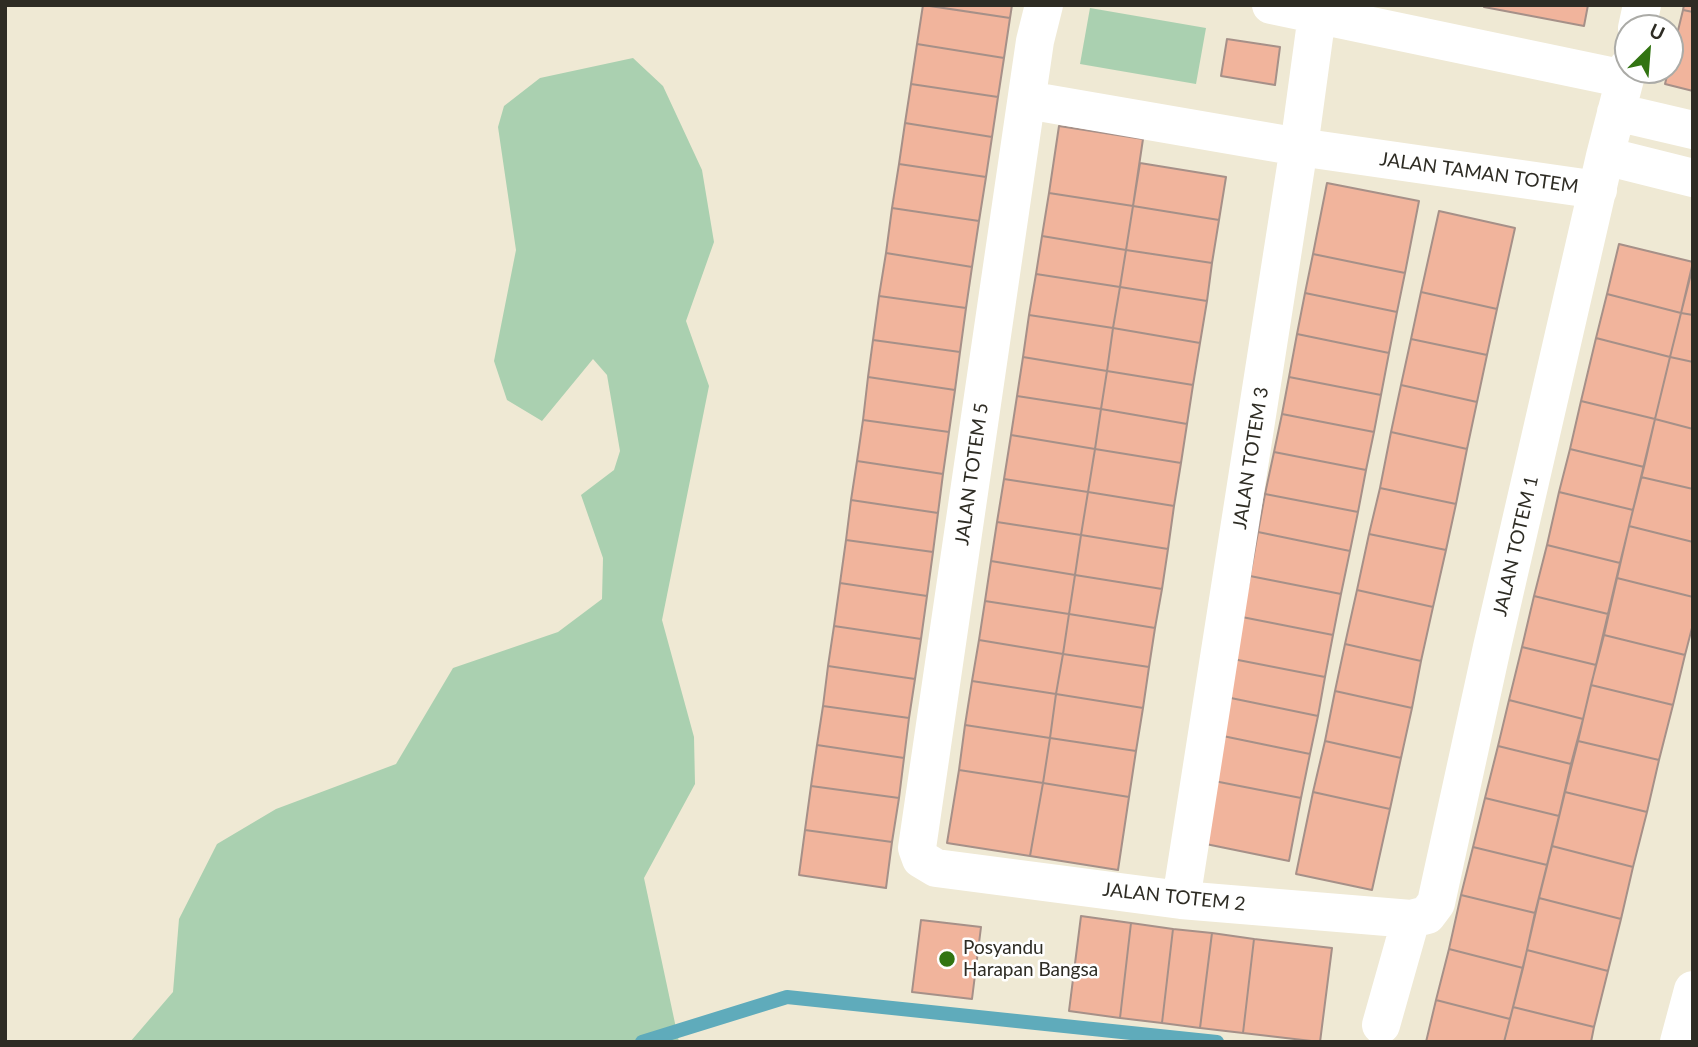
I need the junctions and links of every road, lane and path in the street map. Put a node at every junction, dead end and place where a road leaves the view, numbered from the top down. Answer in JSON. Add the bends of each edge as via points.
{"nodes":[{"id":1,"x":1044,"y":5,"type":"edge"},
{"id":2,"x":1271,"y":5,"type":"edge"},
{"id":3,"x":1317,"y":15,"type":"junction"},
{"id":4,"x":1623,"y":86,"type":"edge"},
{"id":5,"x":1027,"y":100,"type":"junction"},
{"id":6,"x":1693,"y":130,"type":"edge"},
{"id":7,"x":1299,"y":147,"type":"junction"},
{"id":8,"x":1602,"y":173,"type":"junction"},
{"id":9,"x":1693,"y":178,"type":"edge"},
{"id":10,"x":917,"y":848,"type":"joint"},
{"id":11,"x":1181,"y":900,"type":"junction"},
{"id":12,"x":1424,"y":911,"type":"junction"},
{"id":13,"x":1693,"y":990,"type":"edge"},
{"id":14,"x":1381,"y":1025,"type":"dead end"},
{"id":15,"x":1679,"y":1042,"type":"edge"}],
"edges":[{"from":1,"to":5,"type":"street"},
{"from":2,"to":3,"type":"street"},
{"from":3,"to":4,"type":"street"},
{"from":3,"to":7,"type":"street","name":"JALAN TOTEM 3"},
{"from":4,"to":6,"type":"street"},
{"from":4,"to":8,"type":"street"},
{"from":5,"to":7,"type":"street","name":"JALAN TAMAN TOTEM"},
{"from":5,"to":10,"type":"street","name":"JALAN TOTEM 5"},
{"from":7,"to":8,"type":"street","name":"JALAN TAMAN TOTEM"},
{"from":7,"to":11,"type":"street","name":"JALAN TOTEM 3"},
{"from":8,"to":9,"type":"street","name":"JALAN TAMAN TOTEM"},
{"from":8,"to":12,"type":"street","name":"JALAN TOTEM 1","via":[[1495,634]]},
{"from":10,"to":11,"type":"street","name":"JALAN TOTEM 2","via":[[920,859],[936,868]]},
{"from":11,"to":12,"type":"street","name":"JALAN TOTEM 2"},
{"from":12,"to":14,"type":"street","name":"JALAN TOTEM 1"},
{"from":13,"to":15,"type":"street"}]}
